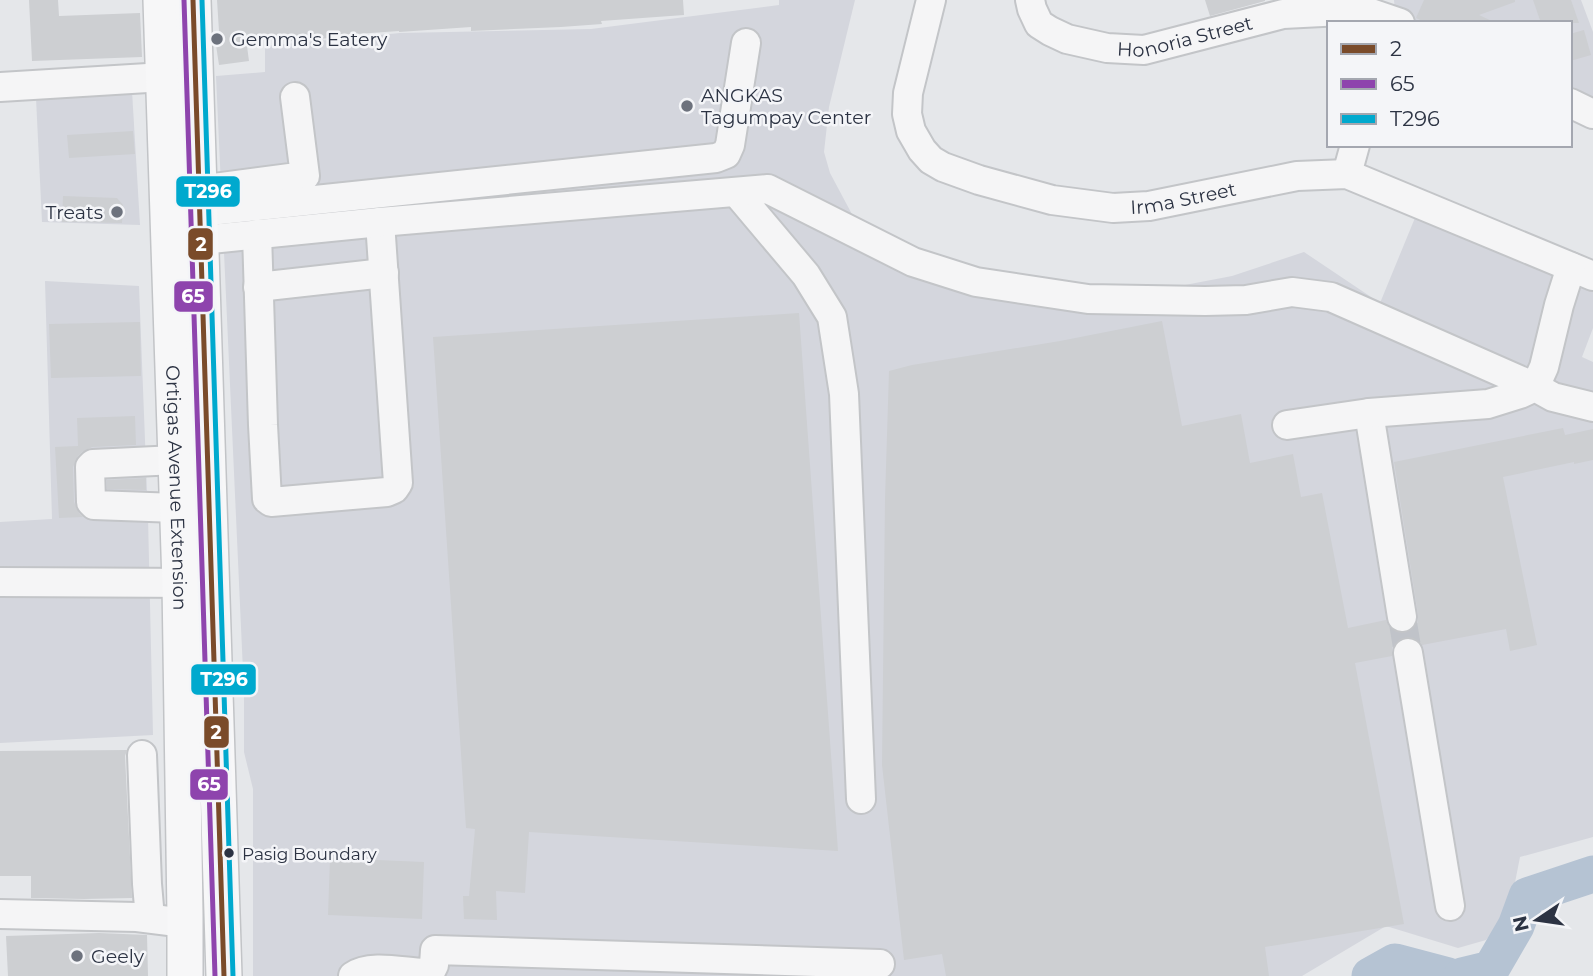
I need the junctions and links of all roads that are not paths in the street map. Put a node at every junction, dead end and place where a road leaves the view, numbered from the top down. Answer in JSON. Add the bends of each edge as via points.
{"nodes":[{"id":1,"x":161,"y":0,"type":"edge"},
{"id":2,"x":193,"y":0,"type":"edge"},
{"id":3,"x":931,"y":0,"type":"edge"},
{"id":4,"x":1030,"y":0,"type":"edge"},
{"id":5,"x":1323,"y":6,"type":"edge"},
{"id":6,"x":1392,"y":21,"type":"edge"},
{"id":7,"x":746,"y":43,"type":"dead end"},
{"id":8,"x":164,"y":77,"type":"junction"},
{"id":9,"x":0,"y":87,"type":"edge"},
{"id":10,"x":295,"y":97,"type":"dead end"},
{"id":11,"x":1572,"y":104,"type":"edge"},
{"id":12,"x":1593,"y":114,"type":"edge"},
{"id":13,"x":1354,"y":147,"type":"edge"},
{"id":14,"x":1347,"y":173,"type":"junction"},
{"id":15,"x":306,"y":188,"type":"junction"},
{"id":16,"x":736,"y":192,"type":"junction"},
{"id":17,"x":192,"y":220,"type":"junction"},
{"id":18,"x":380,"y":222,"type":"junction"},
{"id":19,"x":257,"y":234,"type":"junction"},
{"id":20,"x":1582,"y":271,"type":"edge"},
{"id":21,"x":384,"y":273,"type":"junction"},
{"id":22,"x":258,"y":287,"type":"junction"},
{"id":23,"x":1535,"y":387,"type":"junction"},
{"id":24,"x":1593,"y":407,"type":"edge"},
{"id":25,"x":1369,"y":413,"type":"junction"},
{"id":26,"x":1287,"y":425,"type":"dead end"},
{"id":27,"x":176,"y":460,"type":"junction"},
{"id":28,"x":177,"y":508,"type":"junction"},
{"id":29,"x":0,"y":582,"type":"edge"},
{"id":30,"x":196,"y":583,"type":"junction"},
{"id":31,"x":1402,"y":617,"type":"tunnel mouth"},
{"id":32,"x":1408,"y":653,"type":"tunnel mouth"},
{"id":33,"x":142,"y":755,"type":"dead end"},
{"id":34,"x":861,"y":799,"type":"dead end"},
{"id":35,"x":1450,"y":906,"type":"dead end"},
{"id":36,"x":223,"y":913,"type":"junction"},
{"id":37,"x":0,"y":914,"type":"edge"},
{"id":38,"x":150,"y":918,"type":"junction"},
{"id":39,"x":185,"y":919,"type":"junction"},
{"id":40,"x":880,"y":964,"type":"dead end"},
{"id":41,"x":185,"y":976,"type":"edge"},
{"id":42,"x":224,"y":976,"type":"edge"},
{"id":43,"x":353,"y":976,"type":"edge"}],
"edges":[{"from":1,"to":8,"type":"main road","name":"Ortigas Avenue Extension"},
{"from":2,"to":17,"type":"main road","name":"Ortigas Avenue Extension"},
{"from":3,"to":14,"type":"street","name":"Irma Street","via":[[907,114],[922,150],[943,167],[1052,200],[1113,208],[1149,206],[1297,176]]},
{"from":4,"to":5,"type":"street","name":"Honoria Street","via":[[1039,24],[1067,39],[1144,50]]},
{"from":5,"to":6,"type":"street","name":"Honoria Street","via":[[1362,10]]},
{"from":7,"to":15,"type":"street","via":[[730,145],[726,154],[716,158]]},
{"from":8,"to":9,"type":"street"},
{"from":8,"to":17,"type":"main road","name":"Ortigas Avenue Extension"},
{"from":10,"to":15,"type":"street"},
{"from":11,"to":12,"type":"street"},
{"from":13,"to":14,"type":"street"},
{"from":14,"to":20,"type":"street","name":"Irma Street"},
{"from":15,"to":17,"type":"street"},
{"from":16,"to":18,"type":"street"},
{"from":16,"to":23,"type":"street","via":[[768,189],[913,262],[976,282],[1087,299],[1246,300],[1292,292],[1331,297]]},
{"from":16,"to":34,"type":"street","via":[[806,275],[832,317],[844,394]]},
{"from":17,"to":19,"type":"street"},
{"from":17,"to":27,"type":"main road","name":"Ortigas Avenue Extension"},
{"from":17,"to":30,"type":"main road","name":"Ortigas Avenue Extension"},
{"from":18,"to":19,"type":"street"},
{"from":18,"to":21,"type":"street"},
{"from":19,"to":22,"type":"street"},
{"from":20,"to":23,"type":"street","via":[[1559,305]]},
{"from":21,"to":22,"type":"street"},
{"from":21,"to":22,"type":"street","via":[[398,483],[387,492],[267,499]]},
{"from":23,"to":24,"type":"street","via":[[1553,397]]},
{"from":23,"to":25,"type":"street","via":[[1488,404]]},
{"from":25,"to":26,"type":"street"},
{"from":25,"to":31,"type":"street"},
{"from":27,"to":28,"type":"main road","name":"Ortigas Avenue Extension"},
{"from":27,"to":28,"type":"street","via":[[90,467],[94,505]]},
{"from":28,"to":30,"type":"main road","name":"Ortigas Avenue Extension"},
{"from":29,"to":30,"type":"street"},
{"from":30,"to":36,"type":"main road","name":"Ortigas Avenue Extension"},
{"from":30,"to":39,"type":"main road","name":"Ortigas Avenue Extension"},
{"from":32,"to":35,"type":"street"},
{"from":33,"to":38,"type":"street"},
{"from":36,"to":39,"type":"main road"},
{"from":36,"to":42,"type":"main road","name":"Ortigas Avenue Extension"},
{"from":37,"to":38,"type":"street"},
{"from":38,"to":39,"type":"street"},
{"from":39,"to":41,"type":"main road","name":"Ortigas Avenue Extension"},
{"from":40,"to":43,"type":"street","via":[[435,950],[431,971],[368,969]]}]}
